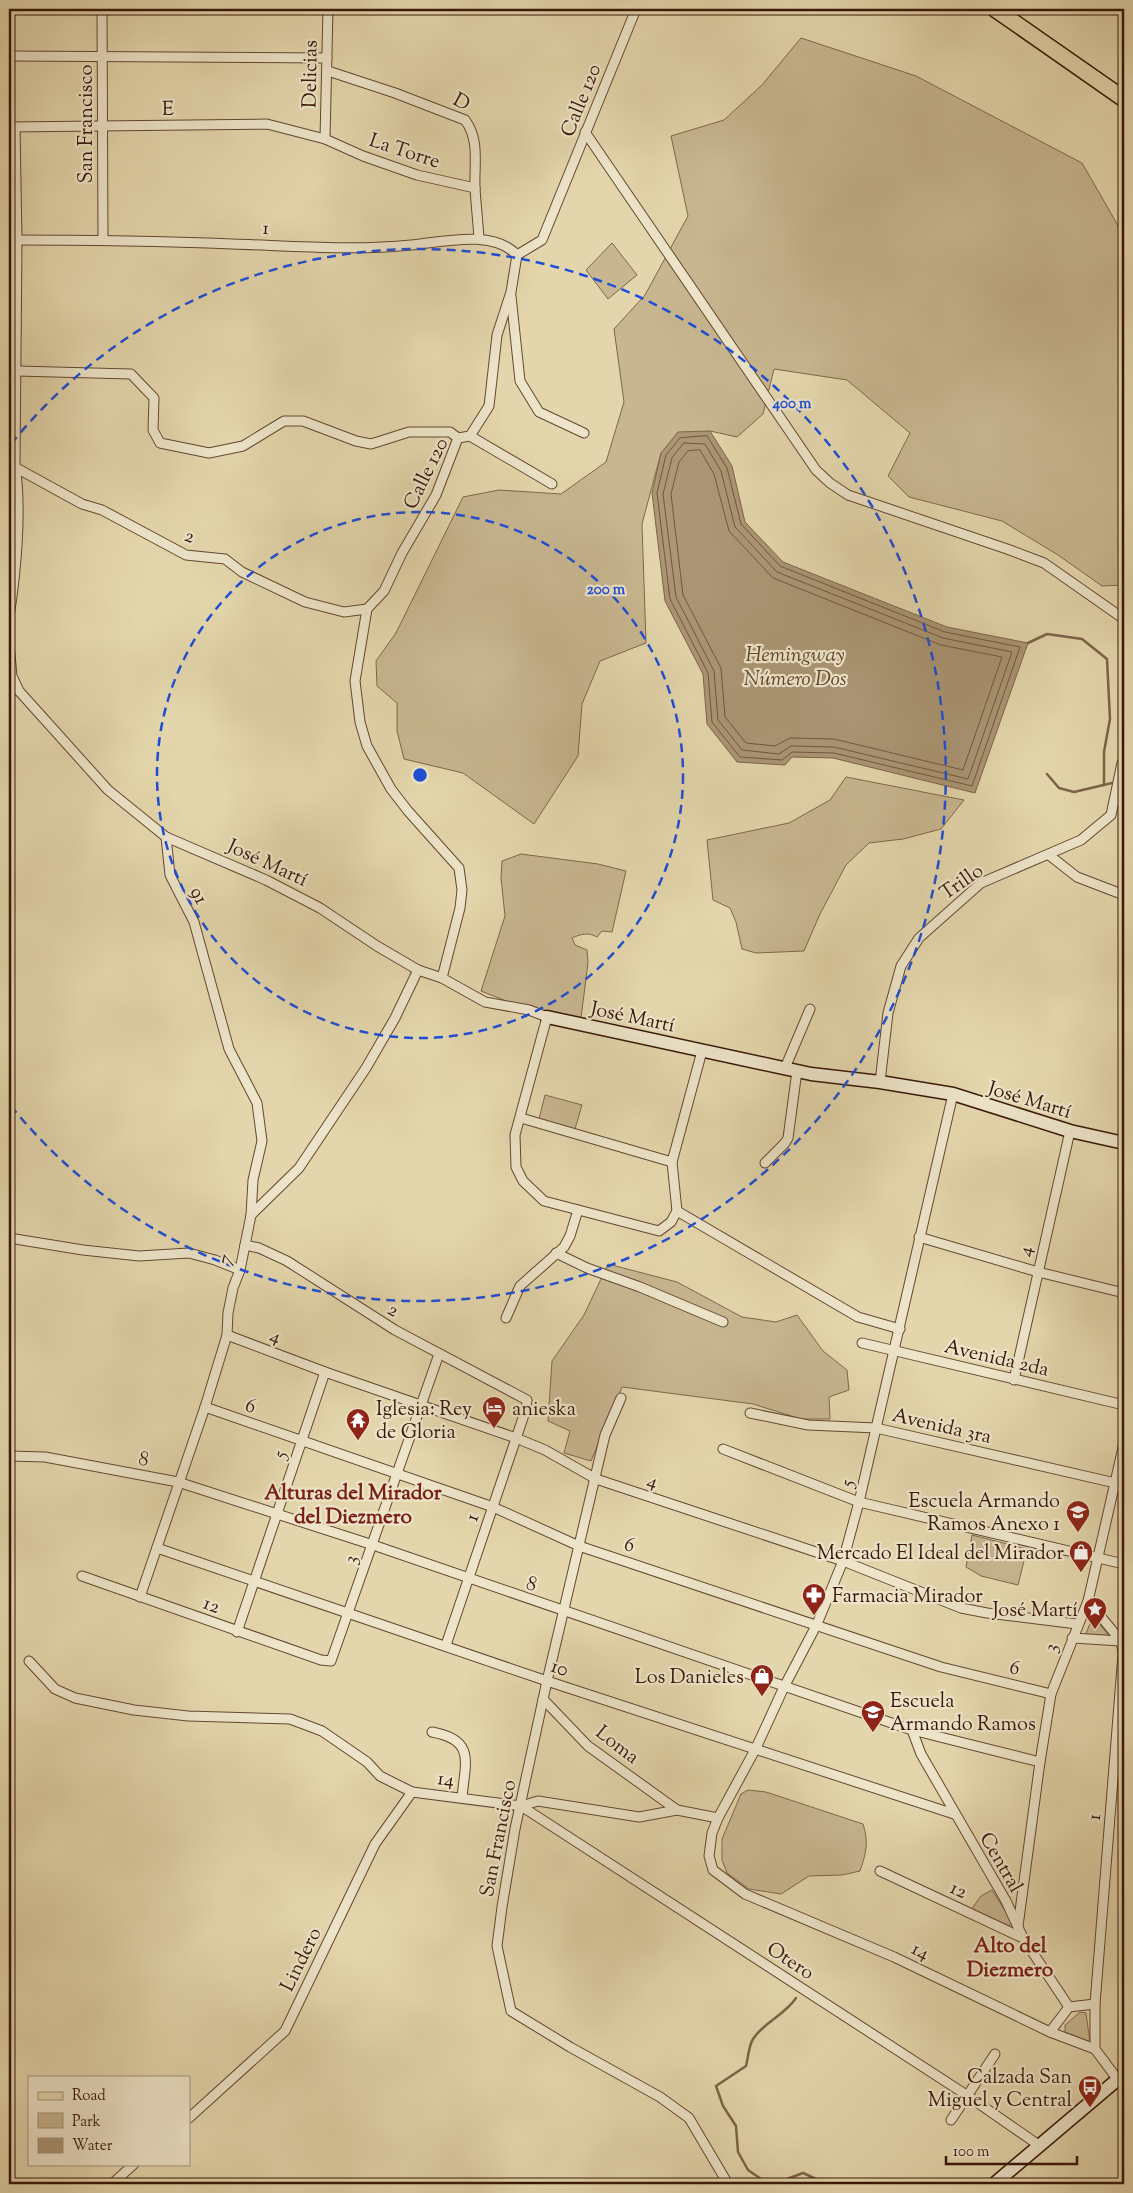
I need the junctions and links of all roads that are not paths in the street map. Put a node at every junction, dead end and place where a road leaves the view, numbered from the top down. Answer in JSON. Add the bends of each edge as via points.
{"nodes":[{"id":1,"x":102,"y":9,"type":"edge"},
{"id":2,"x":328,"y":9,"type":"edge"},
{"id":3,"x":636,"y":9,"type":"edge"},
{"id":4,"x":995,"y":9,"type":"edge"},
{"id":5,"x":9,"y":56,"type":"edge"},
{"id":6,"x":103,"y":56,"type":"junction"},
{"id":7,"x":327,"y":58,"type":"junction"},
{"id":8,"x":328,"y":71,"type":"junction"},
{"id":9,"x":1124,"y":98,"type":"edge"},
{"id":10,"x":104,"y":126,"type":"junction"},
{"id":11,"x":12,"y":127,"type":"edge"},
{"id":12,"x":586,"y":132,"type":"junction"},
{"id":13,"x":325,"y":139,"type":"junction"},
{"id":14,"x":475,"y":188,"type":"junction"},
{"id":15,"x":103,"y":239,"type":"junction"},
{"id":16,"x":479,"y":239,"type":"junction"},
{"id":17,"x":13,"y":240,"type":"edge"},
{"id":18,"x":517,"y":255,"type":"junction"},
{"id":19,"x":511,"y":292,"type":"junction"},
{"id":20,"x":17,"y":371,"type":"junction"},
{"id":21,"x":584,"y":433,"type":"dead end"},
{"id":22,"x":470,"y":436,"type":"junction"},
{"id":23,"x":458,"y":438,"type":"junction"},
{"id":24,"x":12,"y":465,"type":"edge"},
{"id":25,"x":552,"y":484,"type":"dead end"},
{"id":26,"x":366,"y":610,"type":"junction"},
{"id":27,"x":9,"y":617,"type":"edge"},
{"id":28,"x":1124,"y":619,"type":"edge"},
{"id":29,"x":9,"y":643,"type":"edge"},
{"id":30,"x":1124,"y":762,"type":"edge"},
{"id":31,"x":166,"y":837,"type":"junction"},
{"id":32,"x":1049,"y":854,"type":"junction"},
{"id":33,"x":1124,"y":895,"type":"edge"},
{"id":34,"x":418,"y":970,"type":"junction"},
{"id":35,"x":442,"y":978,"type":"junction"},
{"id":36,"x":810,"y":1009,"type":"dead end"},
{"id":37,"x":547,"y":1017,"type":"junction"},
{"id":38,"x":702,"y":1051,"type":"junction"},
{"id":39,"x":791,"y":1070,"type":"junction"},
{"id":40,"x":880,"y":1082,"type":"junction"},
{"id":41,"x":953,"y":1094,"type":"junction"},
{"id":42,"x":521,"y":1118,"type":"junction"},
{"id":43,"x":1070,"y":1131,"type":"junction"},
{"id":44,"x":1124,"y":1144,"type":"edge"},
{"id":45,"x":672,"y":1162,"type":"junction"},
{"id":46,"x":765,"y":1162,"type":"dead end"},
{"id":47,"x":578,"y":1210,"type":"junction"},
{"id":48,"x":677,"y":1211,"type":"junction"},
{"id":49,"x":252,"y":1215,"type":"junction"},
{"id":50,"x":919,"y":1237,"type":"junction"},
{"id":51,"x":9,"y":1238,"type":"edge"},
{"id":52,"x":245,"y":1245,"type":"junction"},
{"id":53,"x":556,"y":1253,"type":"junction"},
{"id":54,"x":240,"y":1270,"type":"junction"},
{"id":55,"x":1038,"y":1272,"type":"junction"},
{"id":56,"x":1124,"y":1293,"type":"edge"},
{"id":57,"x":506,"y":1318,"type":"dead end"},
{"id":58,"x":723,"y":1322,"type":"dead end"},
{"id":59,"x":900,"y":1329,"type":"junction"},
{"id":60,"x":227,"y":1335,"type":"junction"},
{"id":61,"x":862,"y":1342,"type":"dead end"},
{"id":62,"x":895,"y":1351,"type":"junction"},
{"id":63,"x":439,"y":1354,"type":"junction"},
{"id":64,"x":325,"y":1372,"type":"junction"},
{"id":65,"x":1014,"y":1380,"type":"junction"},
{"id":66,"x":620,"y":1398,"type":"dead end"},
{"id":67,"x":527,"y":1400,"type":"joint"},
{"id":68,"x":1124,"y":1405,"type":"edge"},
{"id":69,"x":422,"y":1406,"type":"junction"},
{"id":70,"x":206,"y":1407,"type":"junction"},
{"id":71,"x":750,"y":1413,"type":"dead end"},
{"id":72,"x":876,"y":1428,"type":"junction"},
{"id":73,"x":516,"y":1438,"type":"junction"},
{"id":74,"x":301,"y":1441,"type":"junction"},
{"id":75,"x":1124,"y":1444,"type":"edge"},
{"id":76,"x":723,"y":1449,"type":"dead end"},
{"id":77,"x":9,"y":1456,"type":"edge"},
{"id":78,"x":397,"y":1474,"type":"junction"},
{"id":79,"x":596,"y":1479,"type":"junction"},
{"id":80,"x":178,"y":1482,"type":"junction"},
{"id":81,"x":1120,"y":1484,"type":"edge"},
{"id":82,"x":860,"y":1502,"type":"junction"},
{"id":83,"x":493,"y":1507,"type":"junction"},
{"id":84,"x":277,"y":1514,"type":"junction"},
{"id":85,"x":373,"y":1545,"type":"junction"},
{"id":86,"x":580,"y":1546,"type":"junction"},
{"id":87,"x":157,"y":1548,"type":"junction"},
{"id":88,"x":1098,"y":1558,"type":"junction"},
{"id":89,"x":843,"y":1561,"type":"junction"},
{"id":90,"x":1124,"y":1564,"type":"edge"},
{"id":91,"x":82,"y":1576,"type":"dead end"},
{"id":92,"x":468,"y":1579,"type":"junction"},
{"id":93,"x":254,"y":1580,"type":"junction"},
{"id":94,"x":140,"y":1597,"type":"junction"},
{"id":95,"x":1088,"y":1600,"type":"junction"},
{"id":96,"x":563,"y":1612,"type":"junction"},
{"id":97,"x":349,"y":1614,"type":"junction"},
{"id":98,"x":817,"y":1624,"type":"junction"},
{"id":99,"x":1077,"y":1624,"type":"junction"},
{"id":100,"x":236,"y":1632,"type":"junction"},
{"id":101,"x":1072,"y":1638,"type":"junction"},
{"id":102,"x":1121,"y":1641,"type":"junction"},
{"id":103,"x":446,"y":1645,"type":"junction"},
{"id":104,"x":29,"y":1661,"type":"dead end"},
{"id":105,"x":331,"y":1661,"type":"joint"},
{"id":106,"x":547,"y":1681,"type":"junction"},
{"id":107,"x":784,"y":1687,"type":"junction"},
{"id":108,"x":1051,"y":1694,"type":"junction"},
{"id":109,"x":543,"y":1699,"type":"junction"},
{"id":110,"x":912,"y":1730,"type":"junction"},
{"id":111,"x":432,"y":1732,"type":"dead end"},
{"id":112,"x":756,"y":1748,"type":"junction"},
{"id":113,"x":1040,"y":1762,"type":"junction"},
{"id":114,"x":412,"y":1792,"type":"junction"},
{"id":115,"x":462,"y":1798,"type":"junction"},
{"id":116,"x":521,"y":1806,"type":"junction"},
{"id":117,"x":677,"y":1810,"type":"junction"},
{"id":118,"x":954,"y":1814,"type":"junction"},
{"id":119,"x":718,"y":1818,"type":"junction"},
{"id":120,"x":709,"y":1856,"type":"joint"},
{"id":121,"x":880,"y":1871,"type":"dead end"},
{"id":122,"x":1018,"y":1926,"type":"junction"},
{"id":123,"x":1024,"y":1938,"type":"junction"},
{"id":124,"x":1095,"y":2004,"type":"junction"},
{"id":125,"x":1069,"y":2007,"type":"junction"},
{"id":126,"x":1050,"y":2032,"type":"junction"},
{"id":127,"x":1095,"y":2049,"type":"junction"},
{"id":128,"x":995,"y":2054,"type":"dead end"},
{"id":129,"x":1121,"y":2077,"type":"edge"},
{"id":130,"x":968,"y":2096,"type":"junction"},
{"id":131,"x":190,"y":2117,"type":"edge"},
{"id":132,"x":951,"y":2120,"type":"dead end"},
{"id":133,"x":1040,"y":2146,"type":"junction"},
{"id":134,"x":132,"y":2166,"type":"edge"},
{"id":135,"x":112,"y":2184,"type":"edge"},
{"id":136,"x":728,"y":2184,"type":"edge"},
{"id":137,"x":994,"y":2184,"type":"edge"}],
"edges":[{"from":1,"to":6,"type":"street","name":"San Francisco"},
{"from":2,"to":7,"type":"street","name":"Delicias"},
{"from":3,"to":12,"type":"street","name":"Calle 120"},
{"from":4,"to":9,"type":"main road"},
{"from":5,"to":6,"type":"street"},
{"from":6,"to":7,"type":"street"},
{"from":6,"to":10,"type":"street","name":"San Francisco"},
{"from":7,"to":8,"type":"street","name":"Delicias"},
{"from":8,"to":13,"type":"street","name":"Delicias"},
{"from":8,"to":14,"type":"street","name":"D","via":[[465,120],[472,129],[476,144]]},
{"from":10,"to":11,"type":"street","name":"E"},
{"from":10,"to":13,"type":"street","name":"E","via":[[267,124]]},
{"from":10,"to":15,"type":"street","name":"San Francisco"},
{"from":11,"to":17,"type":"street"},
{"from":12,"to":18,"type":"street","name":"Calle 120","via":[[542,240]]},
{"from":12,"to":28,"type":"street","via":[[816,470],[830,483],[848,495],[1044,563]]},
{"from":13,"to":14,"type":"street","name":"La Torre","via":[[417,175]]},
{"from":14,"to":16,"type":"street","name":"D"},
{"from":15,"to":16,"type":"street","name":"1","via":[[350,246],[397,246]]},
{"from":15,"to":17,"type":"street","name":"1"},
{"from":16,"to":18,"type":"street","name":"1","via":[[496,242]]},
{"from":17,"to":20,"type":"street"},
{"from":18,"to":19,"type":"street","name":"Calle 120"},
{"from":19,"to":21,"type":"street","via":[[520,381],[538,412]]},
{"from":19,"to":22,"type":"street","name":"Calle 120","via":[[497,334],[489,406]]},
{"from":20,"to":23,"type":"street","via":[[131,374],[154,398],[153,430],[160,443],[209,453],[243,446],[284,421],[302,421],[371,444],[409,432],[450,432]]},
{"from":20,"to":24,"type":"street"},
{"from":22,"to":23,"type":"street","name":"Calle 120"},
{"from":22,"to":25,"type":"street"},
{"from":23,"to":26,"type":"street","name":"Calle 120","via":[[436,495],[384,590]]},
{"from":24,"to":26,"type":"street","name":"2","via":[[186,555],[225,559],[242,572],[306,602],[344,612]]},
{"from":24,"to":27,"type":"street","via":[[18,484],[15,573]]},
{"from":26,"to":35,"type":"street","via":[[355,681],[360,722],[367,746],[391,789],[458,868],[462,890],[460,908]]},
{"from":29,"to":31,"type":"street","via":[[12,676],[19,691],[108,790]]},
{"from":30,"to":32,"type":"street","name":"Trillo","via":[[1111,815],[1081,840]]},
{"from":31,"to":34,"type":"street","name":"José Martí","via":[[274,884],[320,908]]},
{"from":31,"to":49,"type":"street","name":"91","via":[[170,875],[194,922],[229,1048],[257,1103],[262,1141],[254,1180]]},
{"from":32,"to":33,"type":"street","via":[[1078,877]]},
{"from":32,"to":40,"type":"street","name":"Trillo","via":[[981,883],[919,938],[901,966],[891,1004]]},
{"from":34,"to":35,"type":"street","name":"José Martí"},
{"from":34,"to":49,"type":"street","via":[[366,1068],[299,1168]]},
{"from":35,"to":37,"type":"street","name":"José Martí","via":[[485,1002],[529,1010]]},
{"from":36,"to":39,"type":"street"},
{"from":37,"to":38,"type":"street","name":"José Martí"},
{"from":37,"to":42,"type":"street"},
{"from":38,"to":39,"type":"street","name":"José Martí"},
{"from":38,"to":45,"type":"street"},
{"from":39,"to":40,"type":"street","name":"José Martí"},
{"from":39,"to":46,"type":"street","via":[[788,1138]]},
{"from":40,"to":41,"type":"street","name":"José Martí"},
{"from":41,"to":43,"type":"street","name":"José Martí"},
{"from":41,"to":50,"type":"street","name":"5"},
{"from":42,"to":45,"type":"street"},
{"from":42,"to":47,"type":"street","via":[[515,1135],[516,1167],[523,1181],[544,1200]]},
{"from":43,"to":44,"type":"street","name":"José Martí"},
{"from":43,"to":55,"type":"street","name":"4"},
{"from":45,"to":48,"type":"street"},
{"from":47,"to":48,"type":"street","via":[[659,1231],[672,1222]]},
{"from":47,"to":53,"type":"street","via":[[570,1236]]},
{"from":48,"to":59,"type":"street","via":[[858,1317]]},
{"from":49,"to":52,"type":"street","name":"7"},
{"from":50,"to":55,"type":"street"},
{"from":50,"to":59,"type":"street","name":"5"},
{"from":51,"to":54,"type":"street","via":[[139,1256],[189,1253]]},
{"from":52,"to":54,"type":"street","name":"7"},
{"from":52,"to":63,"type":"street","name":"2","via":[[286,1261]]},
{"from":53,"to":57,"type":"street","via":[[520,1286]]},
{"from":53,"to":58,"type":"street"},
{"from":54,"to":60,"type":"street","name":"7","via":[[228,1312]]},
{"from":55,"to":56,"type":"street"},
{"from":55,"to":65,"type":"street","name":"4"},
{"from":59,"to":62,"type":"street","name":"5"},
{"from":60,"to":64,"type":"street","name":"4"},
{"from":60,"to":70,"type":"street","name":"7"},
{"from":61,"to":62,"type":"street","name":"Avenida 2da"},
{"from":62,"to":65,"type":"street","name":"Avenida 2da"},
{"from":62,"to":72,"type":"street","name":"5"},
{"from":63,"to":67,"type":"street","name":"2"},
{"from":63,"to":69,"type":"street","name":"3"},
{"from":64,"to":69,"type":"street","name":"4"},
{"from":64,"to":74,"type":"street","name":"5"},
{"from":65,"to":68,"type":"street","name":"Avenida 2da"},
{"from":66,"to":79,"type":"street","name":"San Francisco","via":[[605,1435]]},
{"from":67,"to":73,"type":"street","name":"1"},
{"from":69,"to":73,"type":"street","name":"4"},
{"from":69,"to":78,"type":"street","name":"3"},
{"from":70,"to":74,"type":"street","name":"6"},
{"from":70,"to":80,"type":"street","name":"7"},
{"from":71,"to":72,"type":"street","name":"Avenida 3ra","via":[[808,1425]]},
{"from":72,"to":81,"type":"street","name":"Avenida 3ra"},
{"from":72,"to":82,"type":"street","name":"5"},
{"from":73,"to":79,"type":"street","name":"4","via":[[545,1450]]},
{"from":73,"to":83,"type":"street","name":"1"},
{"from":74,"to":78,"type":"street","name":"6"},
{"from":74,"to":84,"type":"street","name":"5"},
{"from":75,"to":81,"type":"street","name":"3"},
{"from":76,"to":82,"type":"street"},
{"from":77,"to":80,"type":"street","name":"8","via":[[45,1457]]},
{"from":78,"to":83,"type":"street","name":"6"},
{"from":78,"to":85,"type":"street","name":"3"},
{"from":79,"to":86,"type":"street","name":"San Francisco"},
{"from":79,"to":89,"type":"street","name":"4"},
{"from":80,"to":84,"type":"street","name":"8"},
{"from":80,"to":87,"type":"street","name":"7"},
{"from":81,"to":88,"type":"street","name":"3"},
{"from":82,"to":88,"type":"street"},
{"from":82,"to":89,"type":"street","name":"5"},
{"from":83,"to":86,"type":"street","name":"6"},
{"from":83,"to":92,"type":"street","name":"1"},
{"from":84,"to":85,"type":"street","name":"8"},
{"from":84,"to":93,"type":"street","name":"5"},
{"from":85,"to":92,"type":"street","name":"8"},
{"from":85,"to":97,"type":"street","name":"3"},
{"from":86,"to":96,"type":"street","name":"San Francisco"},
{"from":86,"to":98,"type":"street","name":"6"},
{"from":87,"to":93,"type":"street","name":"10"},
{"from":87,"to":94,"type":"street","name":"7"},
{"from":88,"to":90,"type":"street"},
{"from":88,"to":95,"type":"street","name":"3"},
{"from":89,"to":98,"type":"street","name":"5"},
{"from":89,"to":99,"type":"street","name":"4","via":[[961,1608]]},
{"from":91,"to":94,"type":"street","name":"12"},
{"from":92,"to":96,"type":"street","name":"8"},
{"from":92,"to":103,"type":"street","name":"1"},
{"from":93,"to":97,"type":"street","name":"10"},
{"from":93,"to":100,"type":"street","name":"5"},
{"from":94,"to":100,"type":"street","name":"12"},
{"from":95,"to":99,"type":"street","name":"3"},
{"from":95,"to":102,"type":"street"},
{"from":96,"to":106,"type":"street","name":"San Francisco"},
{"from":96,"to":107,"type":"street","name":"8"},
{"from":97,"to":103,"type":"street","name":"10"},
{"from":97,"to":105,"type":"street","name":"3"},
{"from":98,"to":107,"type":"street","name":"5"},
{"from":98,"to":108,"type":"street","name":"6","via":[[941,1666]]},
{"from":99,"to":101,"type":"street","name":"3"},
{"from":100,"to":105,"type":"street","name":"12"},
{"from":101,"to":102,"type":"street"},
{"from":101,"to":108,"type":"street","name":"3"},
{"from":102,"to":124,"type":"street","name":"1","via":[[1123,1654]]},
{"from":103,"to":106,"type":"street","name":"10"},
{"from":104,"to":114,"type":"street","name":"14","via":[[55,1689],[75,1698],[134,1710],[188,1716],[290,1719],[322,1730],[367,1762],[380,1776]]},
{"from":106,"to":109,"type":"street","name":"San Francisco"},
{"from":106,"to":112,"type":"street","name":"10"},
{"from":107,"to":110,"type":"street","name":"8"},
{"from":107,"to":112,"type":"street","name":"5"},
{"from":108,"to":113,"type":"street","name":"3"},
{"from":109,"to":116,"type":"street","name":"San Francisco"},
{"from":109,"to":117,"type":"street","name":"Loma","via":[[588,1746]]},
{"from":110,"to":113,"type":"street","name":"8"},
{"from":110,"to":118,"type":"street","name":"Central","via":[[921,1754]]},
{"from":111,"to":115,"type":"street","via":[[450,1735],[465,1751]]},
{"from":112,"to":118,"type":"street","name":"10"},
{"from":112,"to":119,"type":"street","name":"5"},
{"from":113,"to":122,"type":"street","name":"3"},
{"from":114,"to":115,"type":"street","name":"14"},
{"from":114,"to":131,"type":"street","name":"Lindero","via":[[375,1844],[285,2031]]},
{"from":115,"to":116,"type":"street","name":"14"},
{"from":116,"to":117,"type":"street","name":"14","via":[[538,1801],[639,1817]]},
{"from":116,"to":130,"type":"street","name":"Otero"},
{"from":116,"to":136,"type":"street","name":"San Francisco","via":[[497,1946],[511,2011],[660,2097],[689,2118]]},
{"from":117,"to":119,"type":"street","name":"14"},
{"from":118,"to":122,"type":"street","name":"Central"},
{"from":119,"to":120,"type":"street","name":"5"},
{"from":120,"to":126,"type":"street","name":"14","via":[[713,1870],[745,1894],[894,1957]]},
{"from":121,"to":123,"type":"street","name":"12"},
{"from":122,"to":123,"type":"street","name":"Central"},
{"from":123,"to":125,"type":"street","name":"Central"},
{"from":124,"to":125,"type":"street"},
{"from":124,"to":127,"type":"street","name":"1"},
{"from":125,"to":126,"type":"street"},
{"from":126,"to":127,"type":"street","name":"14"},
{"from":127,"to":129,"type":"street"},
{"from":128,"to":130,"type":"street"},
{"from":129,"to":133,"type":"street"},
{"from":130,"to":132,"type":"street"},
{"from":130,"to":133,"type":"street","name":"Otero"},
{"from":133,"to":137,"type":"street"},
{"from":134,"to":135,"type":"street"}]}
